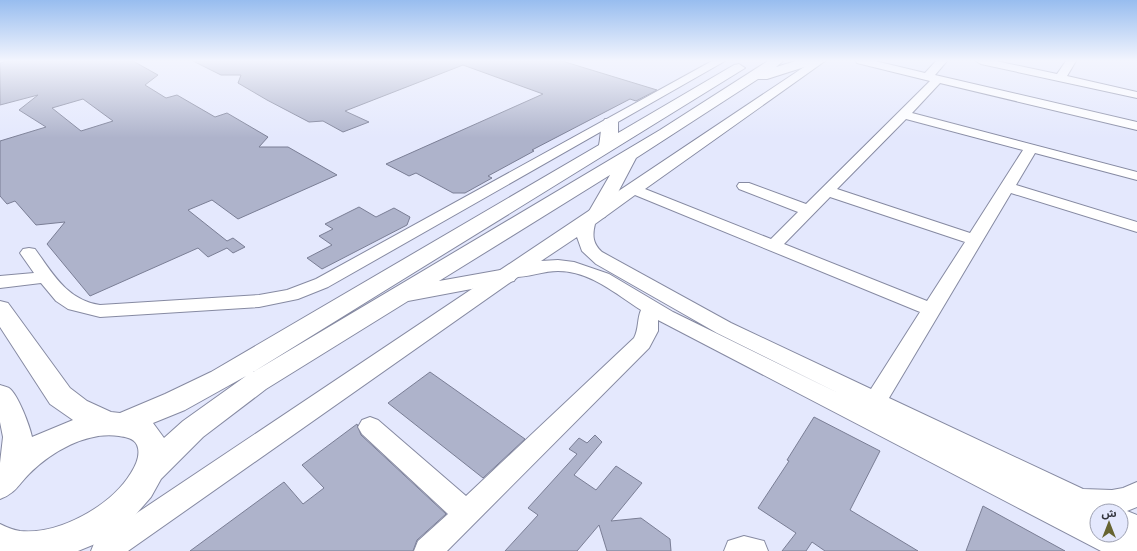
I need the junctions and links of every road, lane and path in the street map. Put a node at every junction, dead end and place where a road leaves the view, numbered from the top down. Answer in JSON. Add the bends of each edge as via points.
{"nodes":[{"id":1,"x":674,"y":87,"type":"edge"},
{"id":2,"x":708,"y":87,"type":"edge"},
{"id":3,"x":737,"y":87,"type":"edge"},
{"id":4,"x":782,"y":87,"type":"edge"},
{"id":5,"x":926,"y":87,"type":"edge"},
{"id":6,"x":970,"y":87,"type":"edge"},
{"id":7,"x":1099,"y":87,"type":"edge"},
{"id":8,"x":1137,"y":95,"type":"edge"},
{"id":9,"x":903,"y":114,"type":"junction"},
{"id":10,"x":610,"y":122,"type":"junction"},
{"id":11,"x":1137,"y":126,"type":"edge"},
{"id":12,"x":606,"y":147,"type":"junction"},
{"id":13,"x":1031,"y":148,"type":"junction"},
{"id":14,"x":630,"y":154,"type":"junction"},
{"id":15,"x":1137,"y":176,"type":"edge"},
{"id":16,"x":744,"y":186,"type":"dead end"},
{"id":17,"x":1007,"y":187,"type":"junction"},
{"id":18,"x":633,"y":189,"type":"junction"},
{"id":19,"x":827,"y":191,"type":"junction"},
{"id":20,"x":808,"y":210,"type":"junction"},
{"id":21,"x":593,"y":216,"type":"junction"},
{"id":22,"x":1137,"y":226,"type":"edge"},
{"id":23,"x":975,"y":240,"type":"junction"},
{"id":24,"x":773,"y":246,"type":"junction"},
{"id":25,"x":29,"y":253,"type":"dead end"},
{"id":26,"x":589,"y":261,"type":"junction"},
{"id":27,"x":506,"y":276,"type":"junction"},
{"id":28,"x":46,"y":277,"type":"junction"},
{"id":29,"x":0,"y":282,"type":"edge"},
{"id":30,"x":396,"y":297,"type":"junction"},
{"id":31,"x":652,"y":308,"type":"junction"},
{"id":32,"x":0,"y":309,"type":"edge"},
{"id":33,"x":932,"y":310,"type":"junction"},
{"id":34,"x":876,"y":401,"type":"junction"},
{"id":35,"x":2,"y":405,"type":"edge"},
{"id":36,"x":116,"y":423,"type":"junction"},
{"id":37,"x":370,"y":427,"type":"dead end"},
{"id":38,"x":151,"y":469,"type":"junction"},
{"id":39,"x":8,"y":476,"type":"edge"},
{"id":40,"x":1137,"y":494,"type":"edge"},
{"id":41,"x":1075,"y":498,"type":"junction"},
{"id":42,"x":1089,"y":505,"type":"edge"},
{"id":43,"x":466,"y":513,"type":"junction"},
{"id":44,"x":1089,"y":531,"type":"edge"},
{"id":45,"x":0,"y":540,"type":"edge"},
{"id":46,"x":1113,"y":543,"type":"edge"},
{"id":47,"x":29,"y":550,"type":"edge"},
{"id":48,"x":105,"y":551,"type":"edge"},
{"id":49,"x":428,"y":551,"type":"edge"},
{"id":50,"x":738,"y":551,"type":"edge"},
{"id":51,"x":754,"y":551,"type":"edge"},
{"id":52,"x":1129,"y":551,"type":"edge"}],
"edges":[{"from":1,"to":10,"type":"street"},
{"from":2,"to":12,"type":"main road"},
{"from":3,"to":14,"type":"main road"},
{"from":4,"to":18,"type":"street"},
{"from":5,"to":9,"type":"street"},
{"from":6,"to":11,"type":"street"},
{"from":7,"to":8,"type":"street"},
{"from":9,"to":13,"type":"street"},
{"from":9,"to":19,"type":"street"},
{"from":10,"to":12,"type":"main road"},
{"from":10,"to":28,"type":"street","via":[[322,283],[291,295],[259,301],[100,311],[71,305]]},
{"from":12,"to":36,"type":"main road","via":[[220,379],[175,402]]},
{"from":13,"to":15,"type":"street"},
{"from":13,"to":17,"type":"street"},
{"from":14,"to":21,"type":"main road"},
{"from":14,"to":30,"type":"main road"},
{"from":16,"to":20,"type":"street"},
{"from":17,"to":22,"type":"street"},
{"from":17,"to":23,"type":"street"},
{"from":18,"to":21,"type":"street"},
{"from":18,"to":24,"type":"street"},
{"from":19,"to":20,"type":"street"},
{"from":19,"to":23,"type":"street"},
{"from":20,"to":24,"type":"street"},
{"from":21,"to":26,"type":"street","via":[[584,230]]},
{"from":21,"to":27,"type":"street"},
{"from":23,"to":33,"type":"street"},
{"from":24,"to":33,"type":"street"},
{"from":25,"to":28,"type":"street"},
{"from":26,"to":27,"type":"street","via":[[550,265]]},
{"from":26,"to":31,"type":"street","via":[[598,274]]},
{"from":26,"to":34,"type":"street"},
{"from":27,"to":30,"type":"main road"},
{"from":27,"to":48,"type":"street"},
{"from":28,"to":29,"type":"street"},
{"from":30,"to":38,"type":"main road","via":[[236,396],[193,429]]},
{"from":31,"to":43,"type":"street","via":[[648,316],[648,331],[642,343]]},
{"from":31,"to":44,"type":"street"},
{"from":32,"to":36,"type":"main road","via":[[60,396],[88,416]]},
{"from":33,"to":34,"type":"street"},
{"from":34,"to":41,"type":"street"},
{"from":35,"to":39,"type":"main road","via":[[14,419],[18,433],[19,449]]},
{"from":36,"to":38,"type":"main road","via":[[143,432],[149,438],[153,447]]},
{"from":36,"to":39,"type":"main road","via":[[84,428],[61,436],[37,450]]},
{"from":37,"to":43,"type":"street"},
{"from":38,"to":47,"type":"main road","via":[[141,486],[126,503],[106,520],[82,534]]},
{"from":40,"to":41,"type":"street","via":[[1116,502]]},
{"from":41,"to":42,"type":"street"},
{"from":43,"to":49,"type":"street"},
{"from":45,"to":47,"type":"main road","via":[[7,545]]},
{"from":46,"to":52,"type":"street"},
{"from":50,"to":51,"type":"street"}]}
